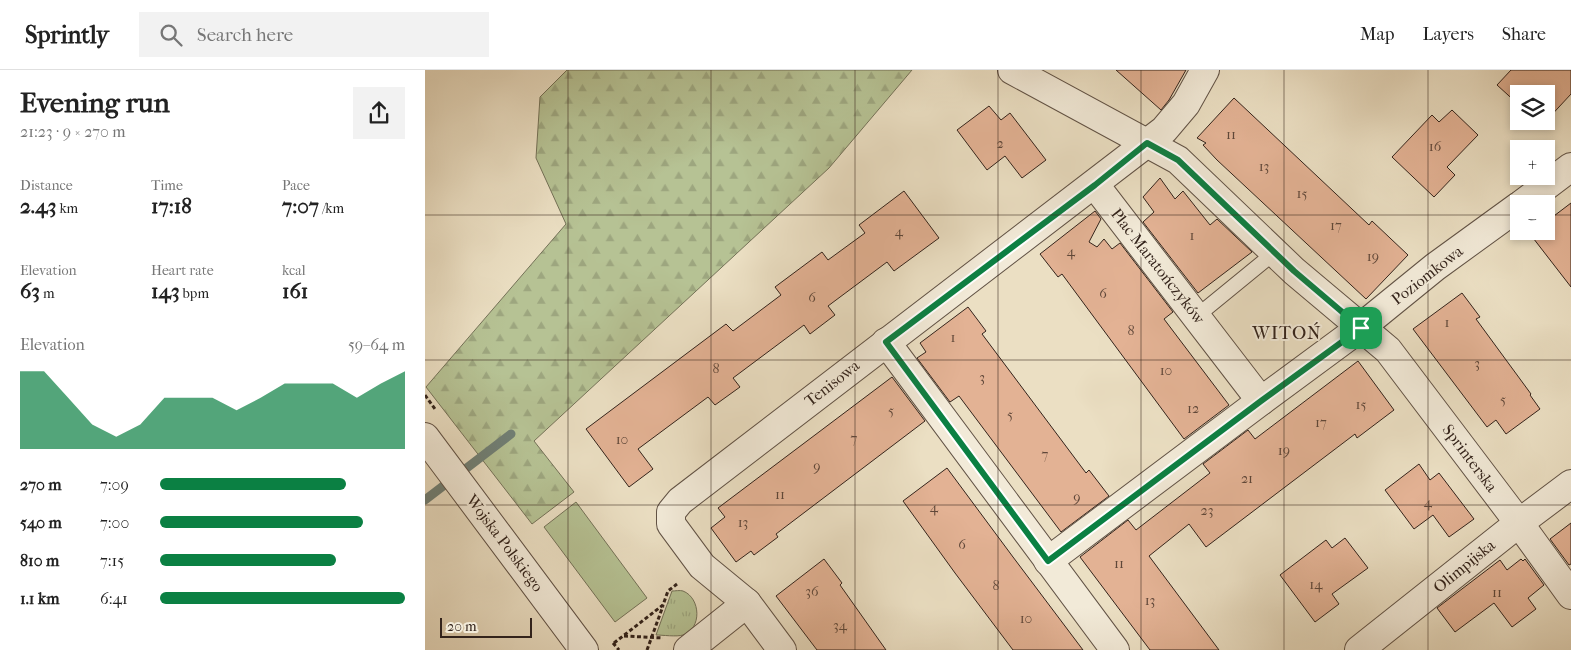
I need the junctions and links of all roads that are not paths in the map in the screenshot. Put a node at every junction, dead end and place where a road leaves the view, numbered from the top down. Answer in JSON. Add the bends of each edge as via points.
{"nodes":[{"id":1,"x":1011,"y":70,"type":"edge"},
{"id":2,"x":1205,"y":70,"type":"edge"},
{"id":3,"x":1147,"y":143,"type":"junction"},
{"id":4,"x":1571,"y":167,"type":"edge"},
{"id":5,"x":1095,"y":185,"type":"junction"},
{"id":6,"x":1533,"y":195,"type":"edge"},
{"id":7,"x":1510,"y":212,"type":"edge"},
{"id":8,"x":1275,"y":253,"type":"junction"},
{"id":9,"x":1197,"y":316,"type":"junction"},
{"id":10,"x":1361,"y":328,"type":"junction"},
{"id":11,"x":886,"y":342,"type":"junction"},
{"id":12,"x":1261,"y":401,"type":"junction"},
{"id":13,"x":425,"y":437,"type":"edge"},
{"id":14,"x":1571,"y":484,"type":"edge"},
{"id":15,"x":1519,"y":523,"type":"junction"},
{"id":16,"x":1048,"y":561,"type":"junction"},
{"id":17,"x":1571,"y":595,"type":"edge"},
{"id":18,"x":747,"y":603,"type":"junction"},
{"id":19,"x":584,"y":650,"type":"edge"},
{"id":20,"x":687,"y":650,"type":"edge"},
{"id":21,"x":782,"y":650,"type":"edge"},
{"id":22,"x":1115,"y":650,"type":"edge"},
{"id":23,"x":1359,"y":650,"type":"edge"}],
"edges":[{"from":1,"to":3,"type":"street"},
{"from":2,"to":3,"type":"street","via":[[1186,104],[1164,130]]},
{"from":3,"to":5,"type":"street"},
{"from":3,"to":8,"type":"street","via":[[1178,160]]},
{"from":4,"to":6,"type":"street","name":"Poziomkowa"},
{"from":5,"to":9,"type":"street","name":"Plac Maratończyków"},
{"from":5,"to":11,"type":"street","name":"Tenisowa"},
{"from":7,"to":10,"type":"street","name":"Poziomkowa","via":[[1435,267]]},
{"from":8,"to":9,"type":"lane"},
{"from":8,"to":10,"type":"street"},
{"from":9,"to":12,"type":"street","name":"Plac Maratończyków"},
{"from":10,"to":12,"type":"street","name":"Poziomkowa"},
{"from":10,"to":15,"type":"street","name":"Sprinterska","via":[[1388,350]]},
{"from":11,"to":16,"type":"street"},
{"from":11,"to":18,"type":"street","name":"Tenisowa","via":[[679,501],[671,512],[671,524],[702,566]]},
{"from":12,"to":16,"type":"street","name":"Poziomkowa"},
{"from":13,"to":19,"type":"street","name":"Wojska Polskiego"},
{"from":14,"to":15,"type":"street","name":"Olimpijska"},
{"from":15,"to":17,"type":"street","name":"Sprinterska"},
{"from":15,"to":23,"type":"street","name":"Olimpijska"},
{"from":16,"to":22,"type":"street"},
{"from":18,"to":20,"type":"street"},
{"from":18,"to":21,"type":"street"}]}
